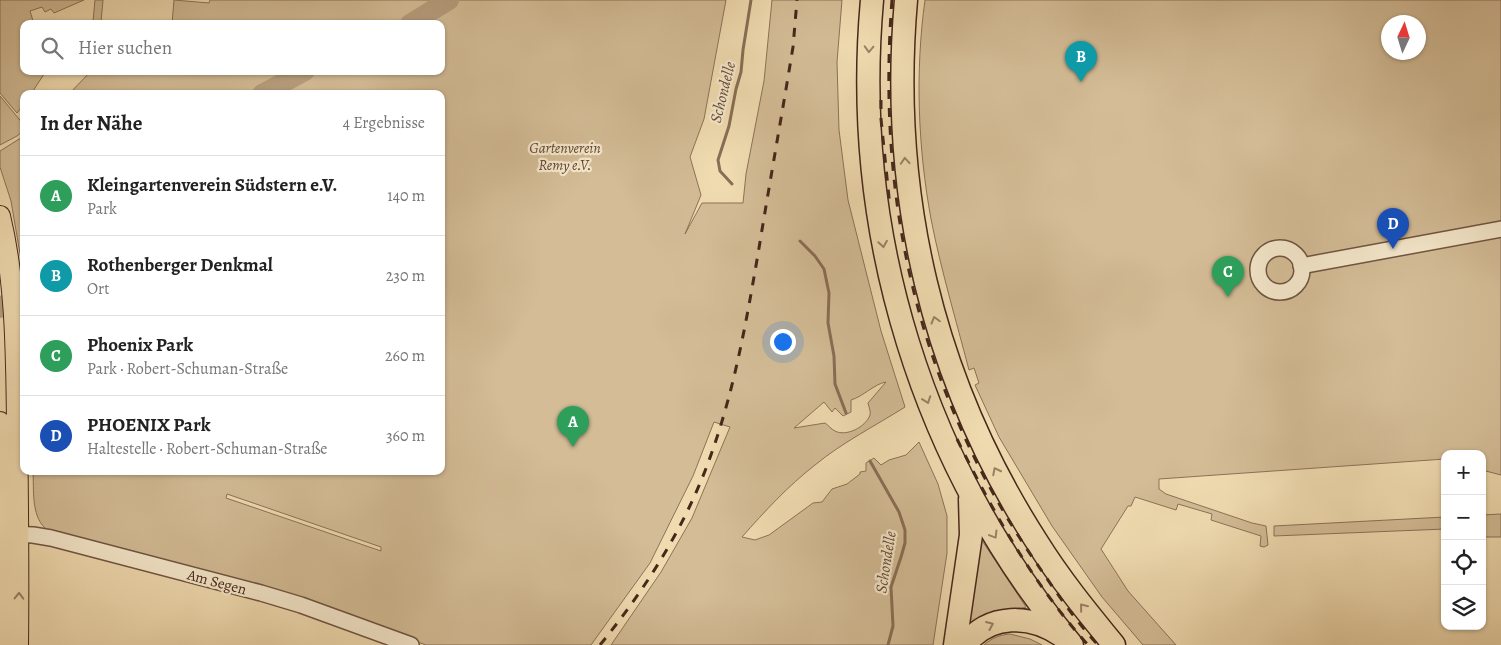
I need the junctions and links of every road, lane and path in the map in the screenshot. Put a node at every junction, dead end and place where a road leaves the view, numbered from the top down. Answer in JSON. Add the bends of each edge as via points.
{"nodes":[{"id":1,"x":872,"y":0,"type":"edge"},
{"id":2,"x":906,"y":0,"type":"edge"},
{"id":3,"x":0,"y":216,"type":"edge"},
{"id":4,"x":1501,"y":229,"type":"edge"},
{"id":5,"x":1301,"y":266,"type":"dead end"},
{"id":6,"x":0,"y":422,"type":"edge"},
{"id":7,"x":970,"y":493,"type":"junction"},
{"id":8,"x":7,"y":534,"type":"edge"},
{"id":9,"x":1071,"y":644,"type":"edge"},
{"id":10,"x":1,"y":645,"type":"edge"},
{"id":11,"x":18,"y":645,"type":"edge"},
{"id":12,"x":411,"y":645,"type":"edge"},
{"id":13,"x":955,"y":645,"type":"edge"},
{"id":14,"x":965,"y":645,"type":"edge"},
{"id":15,"x":1114,"y":645,"type":"edge"}],
"edges":[{"from":1,"to":7,"type":"highway","one_way":true,"via":[[870,136],[885,256],[896,306],[920,380]]},
{"from":15,"to":2,"type":"highway","one_way":true,"via":[[1063,581],[1010,499],[976,430],[946,355],[921,267],[906,175],[902,114]]},
{"from":3,"to":8,"type":"main road","via":[[7,247],[16,364]]},
{"from":4,"to":5,"type":"street"},
{"from":6,"to":8,"type":"main road"},
{"from":7,"to":9,"type":"highway","one_way":true,"via":[[1030,592]]},
{"from":7,"to":13,"type":"highway","via":[[971,535]]},
{"from":8,"to":10,"type":"main road"},
{"from":11,"to":8,"type":"main road","one_way":true},
{"from":8,"to":12,"type":"street","name":"Am Segen","via":[[51,538],[261,593]]},
{"from":14,"to":9,"type":"highway","one_way":true,"via":[[980,630],[1002,620],[1013,619],[1039,624]]}]}
